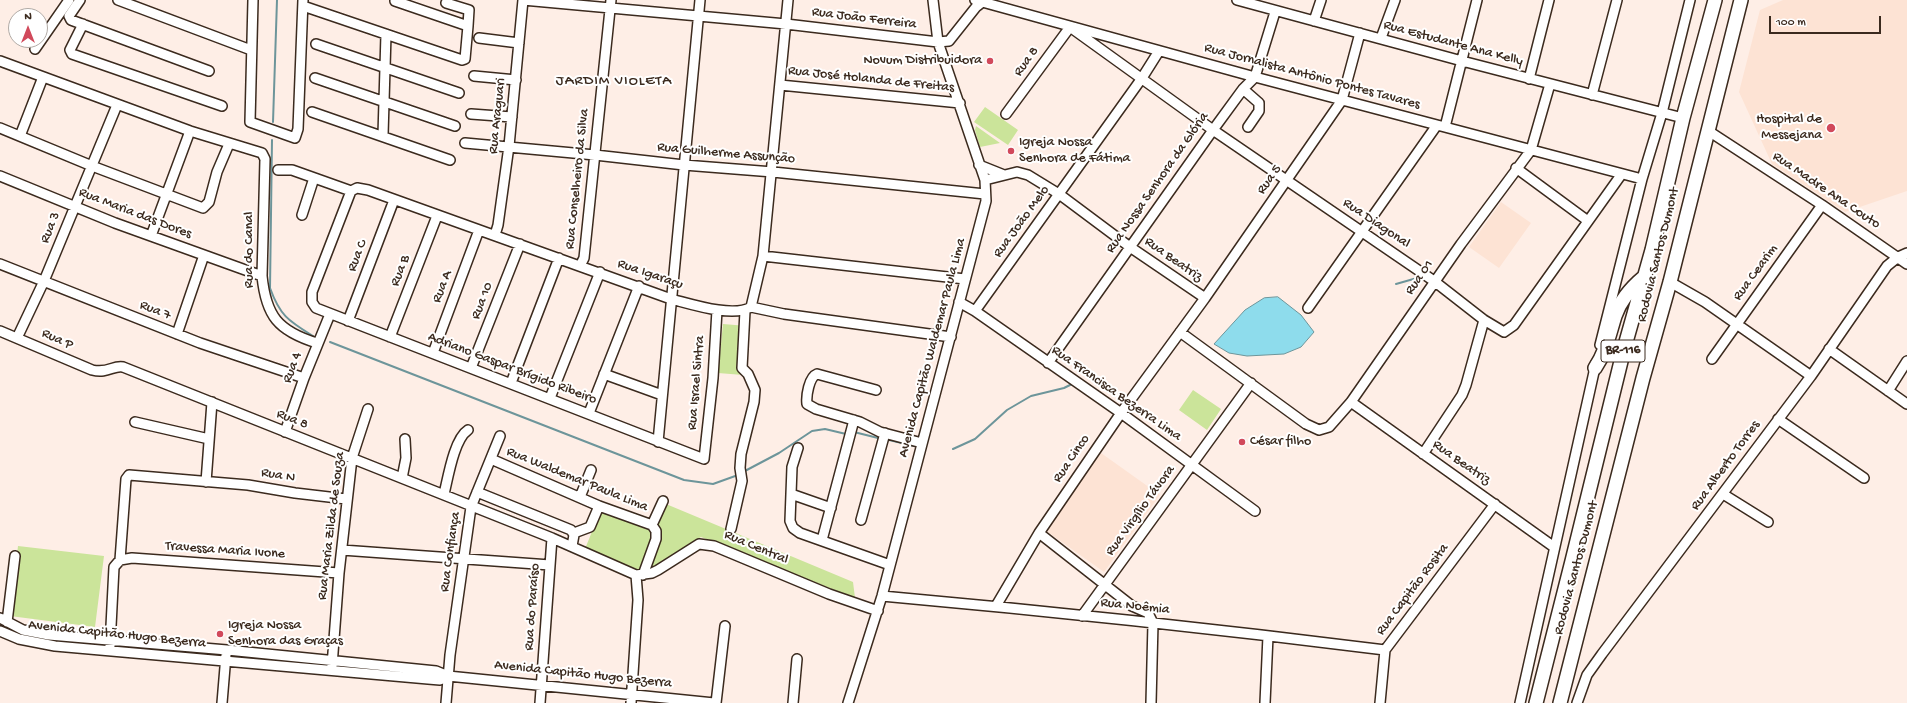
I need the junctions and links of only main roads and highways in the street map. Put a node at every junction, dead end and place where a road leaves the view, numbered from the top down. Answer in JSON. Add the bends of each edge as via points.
{"nodes":[{"id":1,"x":1715,"y":0,"type":"edge"},
{"id":2,"x":1741,"y":0,"type":"edge"},
{"id":3,"x":1645,"y":275,"type":"junction"},
{"id":4,"x":1594,"y":368,"type":"road end"},
{"id":5,"x":1536,"y":703,"type":"edge"},
{"id":6,"x":1560,"y":703,"type":"edge"}],
"edges":[{"from":1,"to":3,"type":"highway","name":"Rodovia Santos Dumont","number":"BR-116","via":[[1682,118]]},
{"from":2,"to":6,"type":"highway","name":"Rodovia Santos Dumont","number":"BR-116"},
{"from":3,"to":4,"type":"highway","via":[[1619,307],[1606,349]]},
{"from":3,"to":5,"type":"highway","name":"Rodovia Santos Dumont","number":"BR-116","via":[[1624,349]]}]}
